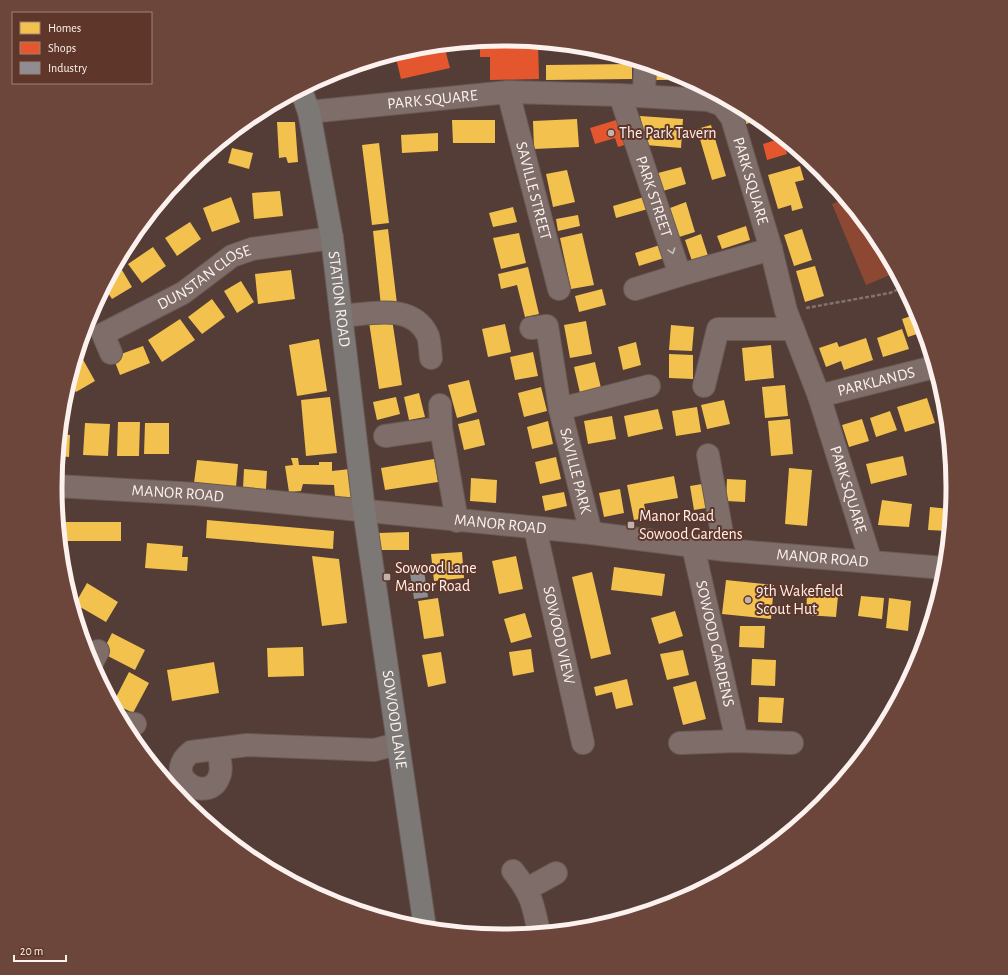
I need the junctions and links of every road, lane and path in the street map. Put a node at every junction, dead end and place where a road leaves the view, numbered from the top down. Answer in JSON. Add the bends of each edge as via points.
{"nodes":[{"id":1,"x":645,"y":69,"type":"edge"},
{"id":2,"x":508,"y":92,"type":"junction"},
{"id":3,"x":303,"y":95,"type":"edge"},
{"id":4,"x":620,"y":95,"type":"junction"},
{"id":5,"x":644,"y":96,"type":"junction"},
{"id":6,"x":716,"y":101,"type":"edge"},
{"id":7,"x":724,"y":105,"type":"edge"},
{"id":8,"x":309,"y":112,"type":"junction"},
{"id":9,"x":332,"y":238,"type":"junction"},
{"id":10,"x":771,"y":249,"type":"junction"},
{"id":11,"x":680,"y":275,"type":"junction"},
{"id":12,"x":558,"y":289,"type":"dead end"},
{"id":13,"x":635,"y":289,"type":"dead end"},
{"id":14,"x":898,"y":289,"type":"edge"},
{"id":15,"x":341,"y":316,"type":"junction"},
{"id":16,"x":790,"y":320,"type":"junction"},
{"id":17,"x":531,"y":328,"type":"dead end"},
{"id":18,"x":111,"y":353,"type":"dead end"},
{"id":19,"x":432,"y":358,"type":"dead end"},
{"id":20,"x":929,"y":368,"type":"edge"},
{"id":21,"x":649,"y":386,"type":"dead end"},
{"id":22,"x":704,"y":386,"type":"dead end"},
{"id":23,"x":819,"y":396,"type":"junction"},
{"id":24,"x":440,"y":405,"type":"dead end"},
{"id":25,"x":560,"y":409,"type":"junction"},
{"id":26,"x":441,"y":428,"type":"junction"},
{"id":27,"x":385,"y":436,"type":"dead end"},
{"id":28,"x":708,"y":455,"type":"dead end"},
{"id":29,"x":62,"y":486,"type":"edge"},
{"id":30,"x":364,"y":510,"type":"junction"},
{"id":31,"x":457,"y":520,"type":"junction"},
{"id":32,"x":535,"y":528,"type":"junction"},
{"id":33,"x":591,"y":533,"type":"junction"},
{"id":34,"x":693,"y":546,"type":"junction"},
{"id":35,"x":725,"y":550,"type":"junction"},
{"id":36,"x":871,"y":562,"type":"junction"},
{"id":37,"x":938,"y":568,"type":"edge"},
{"id":38,"x":737,"y":741,"type":"junction"},
{"id":39,"x":583,"y":743,"type":"dead end"},
{"id":40,"x":680,"y":743,"type":"dead end"},
{"id":41,"x":792,"y":743,"type":"dead end"},
{"id":42,"x":397,"y":744,"type":"junction"},
{"id":43,"x":218,"y":749,"type":"dead end"},
{"id":44,"x":513,"y":871,"type":"dead end"},
{"id":45,"x":556,"y":872,"type":"dead end"},
{"id":46,"x":527,"y":889,"type":"junction"},
{"id":47,"x":424,"y":922,"type":"edge"},
{"id":48,"x":538,"y":927,"type":"edge"}],
"edges":[{"from":1,"to":5,"type":"street"},
{"from":2,"to":4,"type":"street","name":"PARK SQUARE"},
{"from":2,"to":8,"type":"street","name":"PARK SQUARE"},
{"from":2,"to":12,"type":"street","name":"SAVILLE STREET"},
{"from":3,"to":8,"type":"main road","name":"STATION ROAD"},
{"from":4,"to":5,"type":"street","name":"PARK SQUARE"},
{"from":4,"to":11,"type":"street","name":"PARK STREET","one_way":true},
{"from":5,"to":6,"type":"street","name":"PARK SQUARE"},
{"from":7,"to":10,"type":"street","name":"PARK SQUARE","via":[[732,118]]},
{"from":8,"to":9,"type":"main road","name":"STATION ROAD"},
{"from":9,"to":15,"type":"main road","name":"STATION ROAD"},
{"from":9,"to":18,"type":"street","name":"DUNSTAN CLOSE","via":[[252,249],[232,256],[183,293],[103,334]]},
{"from":10,"to":11,"type":"street"},
{"from":10,"to":16,"type":"street","name":"PARK SQUARE"},
{"from":11,"to":13,"type":"street"},
{"from":14,"to":16,"type":"path"},
{"from":15,"to":19,"type":"street","via":[[379,312],[402,314],[412,318],[419,322],[428,337]]},
{"from":15,"to":30,"type":"main road","name":"STATION ROAD"},
{"from":16,"to":22,"type":"street","via":[[718,329]]},
{"from":16,"to":23,"type":"street","name":"PARK SQUARE"},
{"from":17,"to":25,"type":"street","name":"SAVILLE PARK","via":[[547,326]]},
{"from":20,"to":23,"type":"street","name":"PARKLANDS"},
{"from":21,"to":25,"type":"street","name":"SAVILLE PARK"},
{"from":23,"to":36,"type":"street","name":"PARK SQUARE"},
{"from":24,"to":26,"type":"street"},
{"from":25,"to":33,"type":"street","name":"SAVILLE PARK"},
{"from":26,"to":27,"type":"street"},
{"from":26,"to":31,"type":"street"},
{"from":28,"to":35,"type":"street"},
{"from":29,"to":30,"type":"street","name":"MANOR ROAD","via":[[196,494]]},
{"from":30,"to":31,"type":"street","name":"MANOR ROAD"},
{"from":30,"to":42,"type":"main road","name":"SOWOOD LANE"},
{"from":31,"to":32,"type":"street","name":"MANOR ROAD"},
{"from":32,"to":33,"type":"street","name":"MANOR ROAD"},
{"from":32,"to":39,"type":"street","name":"SOWOOD VIEW"},
{"from":33,"to":34,"type":"street","name":"MANOR ROAD"},
{"from":34,"to":35,"type":"street","name":"MANOR ROAD"},
{"from":34,"to":38,"type":"street","name":"SOWOOD GARDENS"},
{"from":35,"to":36,"type":"street","name":"MANOR ROAD"},
{"from":36,"to":37,"type":"street","name":"MANOR ROAD"},
{"from":38,"to":40,"type":"street"},
{"from":38,"to":41,"type":"street"},
{"from":42,"to":43,"type":"street","via":[[374,750],[247,745]]},
{"from":42,"to":47,"type":"main road","name":"SOWOOD LANE"},
{"from":44,"to":46,"type":"street"},
{"from":45,"to":46,"type":"street"},
{"from":46,"to":48,"type":"street","via":[[533,902]]}]}
